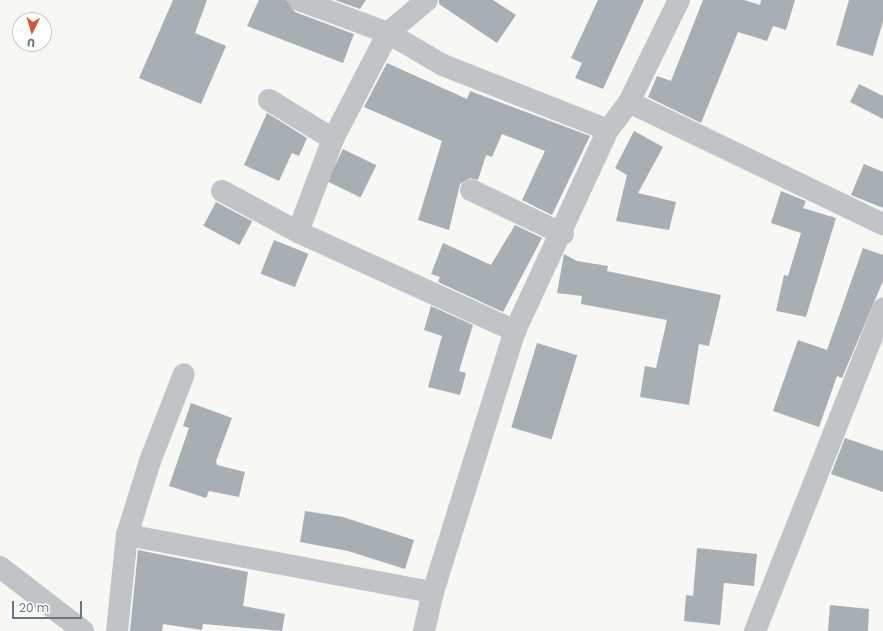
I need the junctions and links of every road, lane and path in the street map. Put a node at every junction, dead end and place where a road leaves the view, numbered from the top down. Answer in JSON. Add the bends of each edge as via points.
{"nodes":[{"id":1,"x":299,"y":0,"type":"edge"},
{"id":2,"x":427,"y":0,"type":"edge"},
{"id":3,"x":679,"y":0,"type":"edge"},
{"id":4,"x":388,"y":33,"type":"junction"},
{"id":5,"x":269,"y":100,"type":"dead end"},
{"id":6,"x":629,"y":102,"type":"junction"},
{"id":7,"x":608,"y":130,"type":"junction"},
{"id":8,"x":332,"y":139,"type":"junction"},
{"id":9,"x":471,"y":190,"type":"dead end"},
{"id":10,"x":222,"y":191,"type":"dead end"},
{"id":11,"x":883,"y":224,"type":"edge"},
{"id":12,"x":298,"y":232,"type":"junction"},
{"id":13,"x":562,"y":234,"type":"junction"},
{"id":14,"x":883,"y":309,"type":"edge"},
{"id":15,"x":515,"y":331,"type":"junction"},
{"id":16,"x":184,"y":374,"type":"dead end"},
{"id":17,"x":127,"y":535,"type":"junction"},
{"id":18,"x":0,"y":567,"type":"edge"},
{"id":19,"x":433,"y":592,"type":"junction"},
{"id":20,"x":83,"y":631,"type":"edge"},
{"id":21,"x":117,"y":631,"type":"edge"},
{"id":22,"x":424,"y":631,"type":"edge"},
{"id":23,"x":755,"y":631,"type":"edge"}],
"edges":[{"from":1,"to":4,"type":"street"},
{"from":2,"to":4,"type":"street"},
{"from":3,"to":6,"type":"street"},
{"from":4,"to":7,"type":"street","via":[[443,65]]},
{"from":4,"to":8,"type":"street"},
{"from":5,"to":8,"type":"street"},
{"from":6,"to":7,"type":"street"},
{"from":6,"to":11,"type":"street"},
{"from":7,"to":13,"type":"street"},
{"from":8,"to":12,"type":"street"},
{"from":9,"to":13,"type":"street"},
{"from":10,"to":12,"type":"street"},
{"from":12,"to":15,"type":"street"},
{"from":13,"to":15,"type":"street"},
{"from":14,"to":23,"type":"street"},
{"from":15,"to":19,"type":"street"},
{"from":16,"to":17,"type":"street","via":[[150,461]]},
{"from":17,"to":19,"type":"street"},
{"from":17,"to":21,"type":"street"},
{"from":18,"to":20,"type":"street"},
{"from":19,"to":22,"type":"street"}]}
